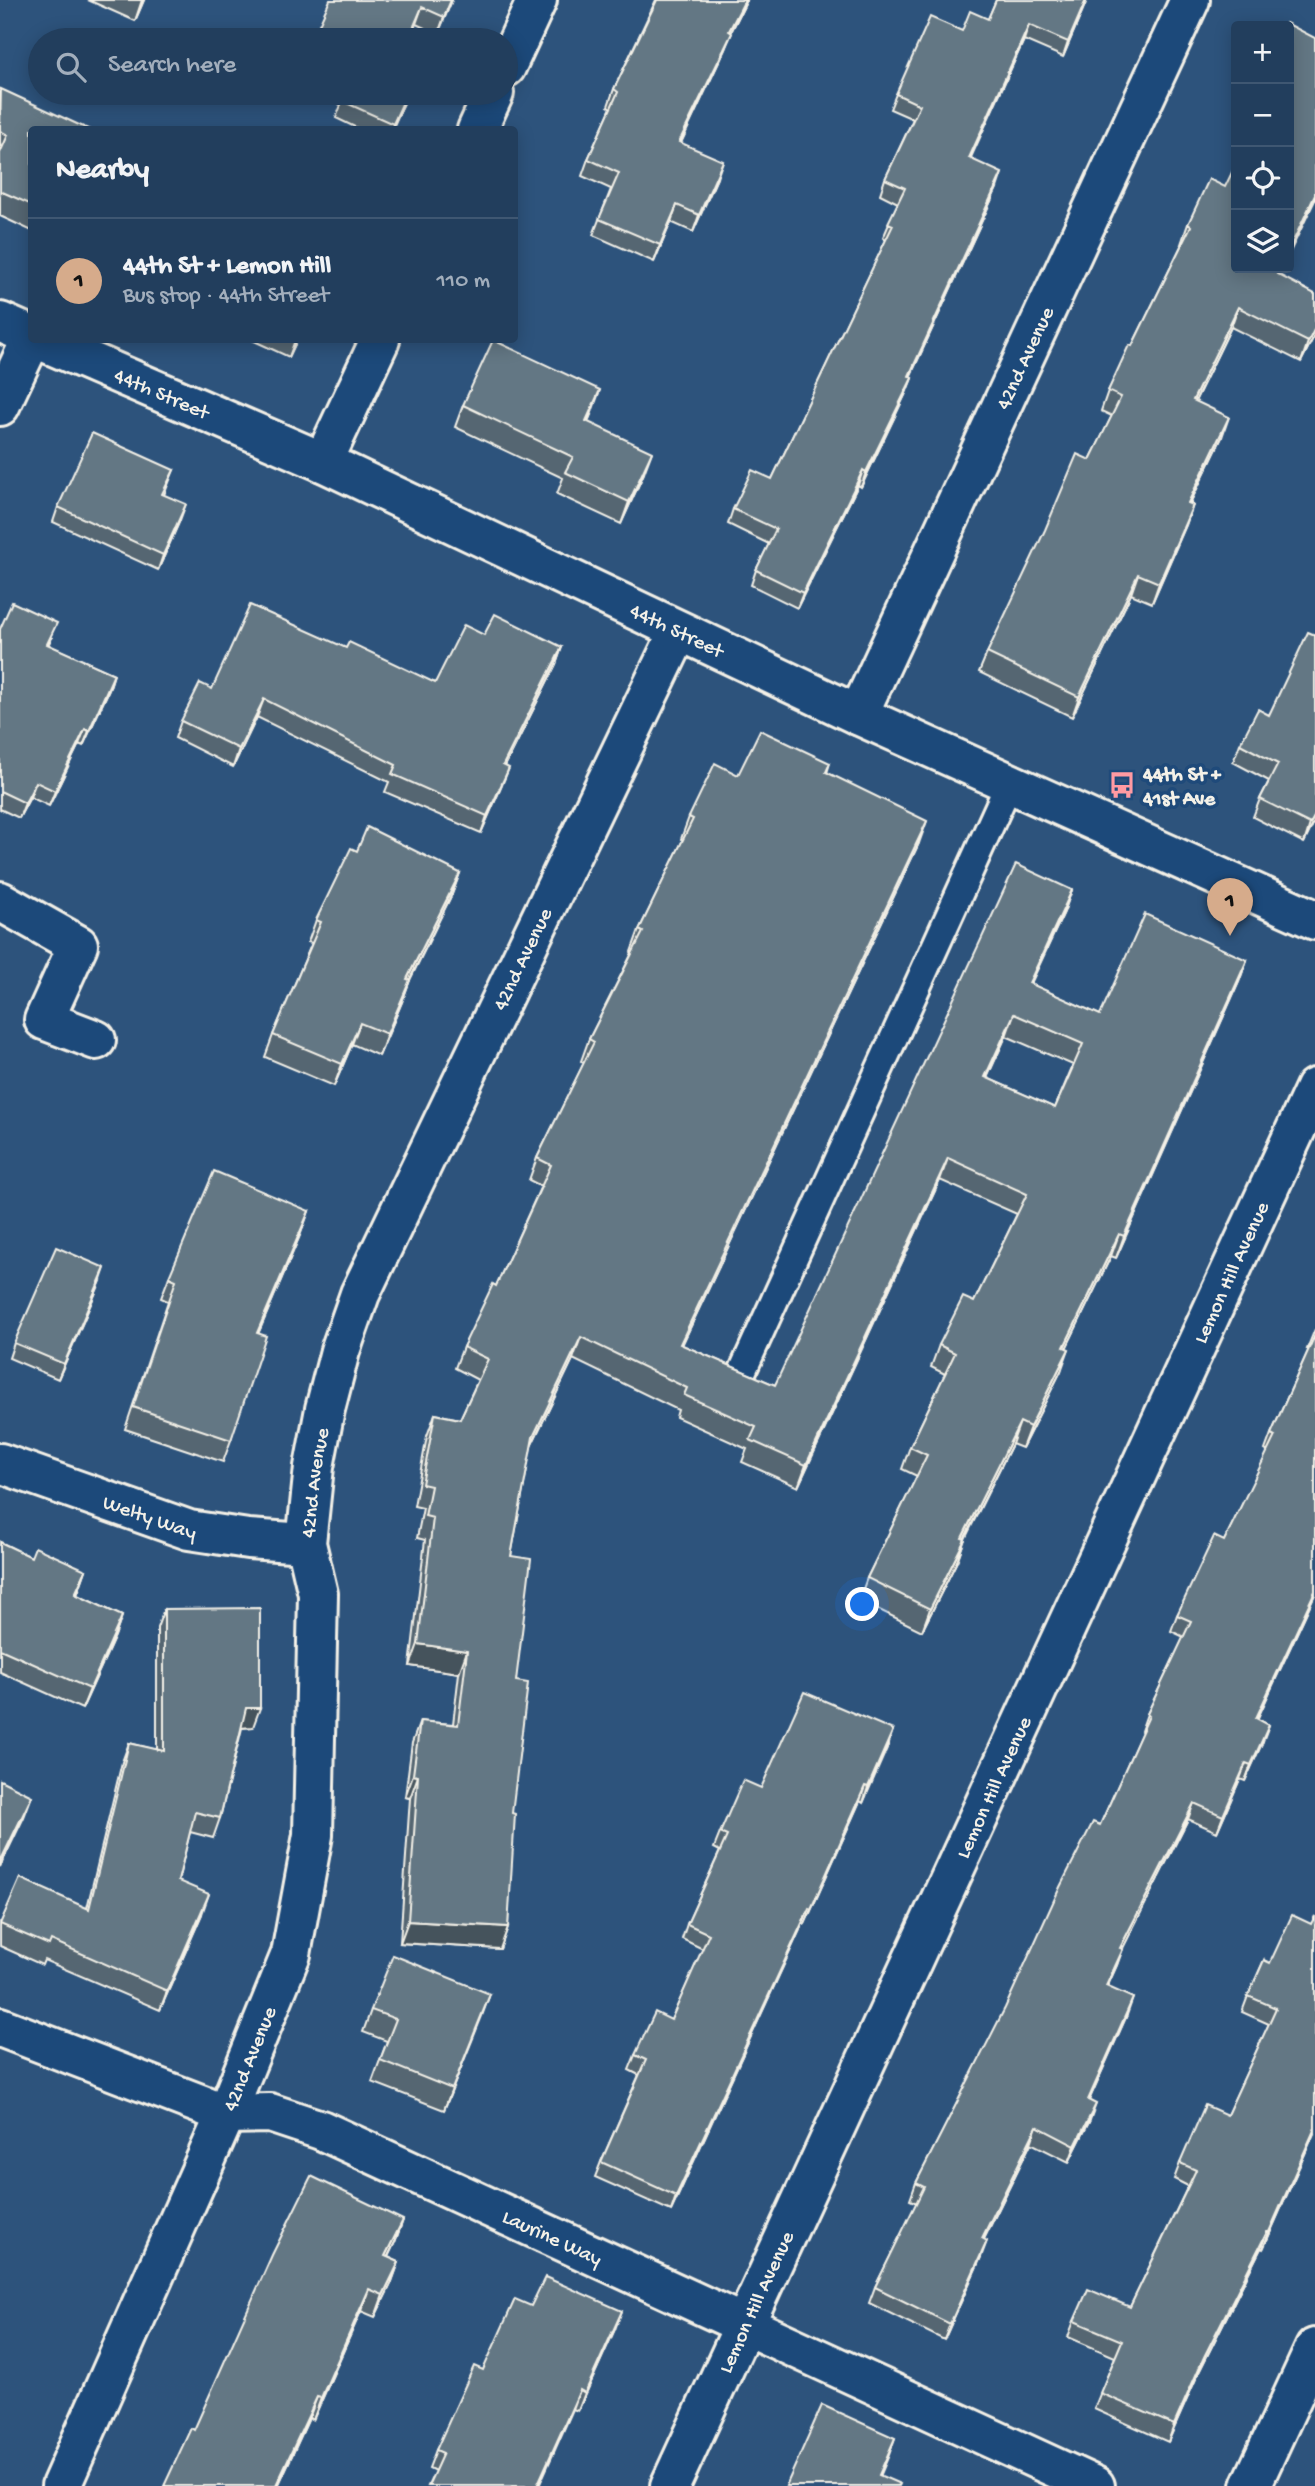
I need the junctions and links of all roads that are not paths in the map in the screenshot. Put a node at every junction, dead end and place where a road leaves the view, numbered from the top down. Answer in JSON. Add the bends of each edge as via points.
{"nodes":[{"id":1,"x":537,"y":0,"type":"edge"},
{"id":2,"x":1190,"y":0,"type":"edge"},
{"id":3,"x":518,"y":41,"type":"edge"},
{"id":4,"x":488,"y":105,"type":"edge"},
{"id":5,"x":479,"y":126,"type":"edge"},
{"id":6,"x":0,"y":322,"type":"edge"},
{"id":7,"x":28,"y":335,"type":"edge"},
{"id":8,"x":29,"y":343,"type":"edge"},
{"id":9,"x":47,"y":343,"type":"edge"},
{"id":10,"x":379,"y":343,"type":"edge"},
{"id":11,"x":0,"y":406,"type":"edge"},
{"id":12,"x":323,"y":462,"type":"junction"},
{"id":13,"x":679,"y":631,"type":"junction"},
{"id":14,"x":858,"y":715,"type":"junction"},
{"id":15,"x":1009,"y":783,"type":"junction"},
{"id":16,"x":0,"y":901,"type":"edge"},
{"id":17,"x":1315,"y":920,"type":"edge"},
{"id":18,"x":96,"y":1040,"type":"dead end"},
{"id":19,"x":1315,"y":1088,"type":"edge"},
{"id":20,"x":743,"y":1370,"type":"edge"},
{"id":21,"x":0,"y":1463,"type":"edge"},
{"id":22,"x":306,"y":1543,"type":"junction"},
{"id":23,"x":0,"y":2027,"type":"edge"},
{"id":24,"x":226,"y":2114,"type":"junction"},
{"id":25,"x":745,"y":2325,"type":"junction"},
{"id":26,"x":1315,"y":2348,"type":"edge"},
{"id":27,"x":61,"y":2486,"type":"edge"},
{"id":28,"x":670,"y":2486,"type":"edge"},
{"id":29,"x":1095,"y":2486,"type":"edge"},
{"id":30,"x":1251,"y":2486,"type":"edge"}],
"edges":[{"from":1,"to":3,"type":"street"},
{"from":2,"to":14,"type":"street","name":"42nd Avenue"},
{"from":4,"to":5,"type":"street"},
{"from":6,"to":7,"type":"street"},
{"from":8,"to":11,"type":"street"},
{"from":9,"to":12,"type":"street","name":"44th Street"},
{"from":10,"to":12,"type":"street"},
{"from":12,"to":13,"type":"street","name":"44th Street"},
{"from":13,"to":14,"type":"street","name":"44th Street"},
{"from":13,"to":22,"type":"street","name":"42nd Avenue","via":[[360,1294],[325,1409]]},
{"from":14,"to":15,"type":"street","name":"44th Street"},
{"from":15,"to":17,"type":"street","name":"44th Street"},
{"from":15,"to":20,"type":"lane"},
{"from":16,"to":18,"type":"street","via":[[78,945],[44,1020]]},
{"from":19,"to":25,"type":"street","name":"Lemon Hill Avenue"},
{"from":21,"to":22,"type":"street","name":"Welty Way","via":[[189,1530]]},
{"from":22,"to":24,"type":"street","name":"42nd Avenue","via":[[318,1594],[313,1835],[291,1954]]},
{"from":23,"to":24,"type":"street","name":"Laurine Way"},
{"from":24,"to":25,"type":"street","name":"Laurine Way","via":[[270,2113],[321,2130]]},
{"from":24,"to":27,"type":"street","name":"42nd Avenue"},
{"from":25,"to":28,"type":"street","name":"Lemon Hill Avenue"},
{"from":25,"to":29,"type":"street","name":"Laurine Way"},
{"from":26,"to":30,"type":"street"}]}
